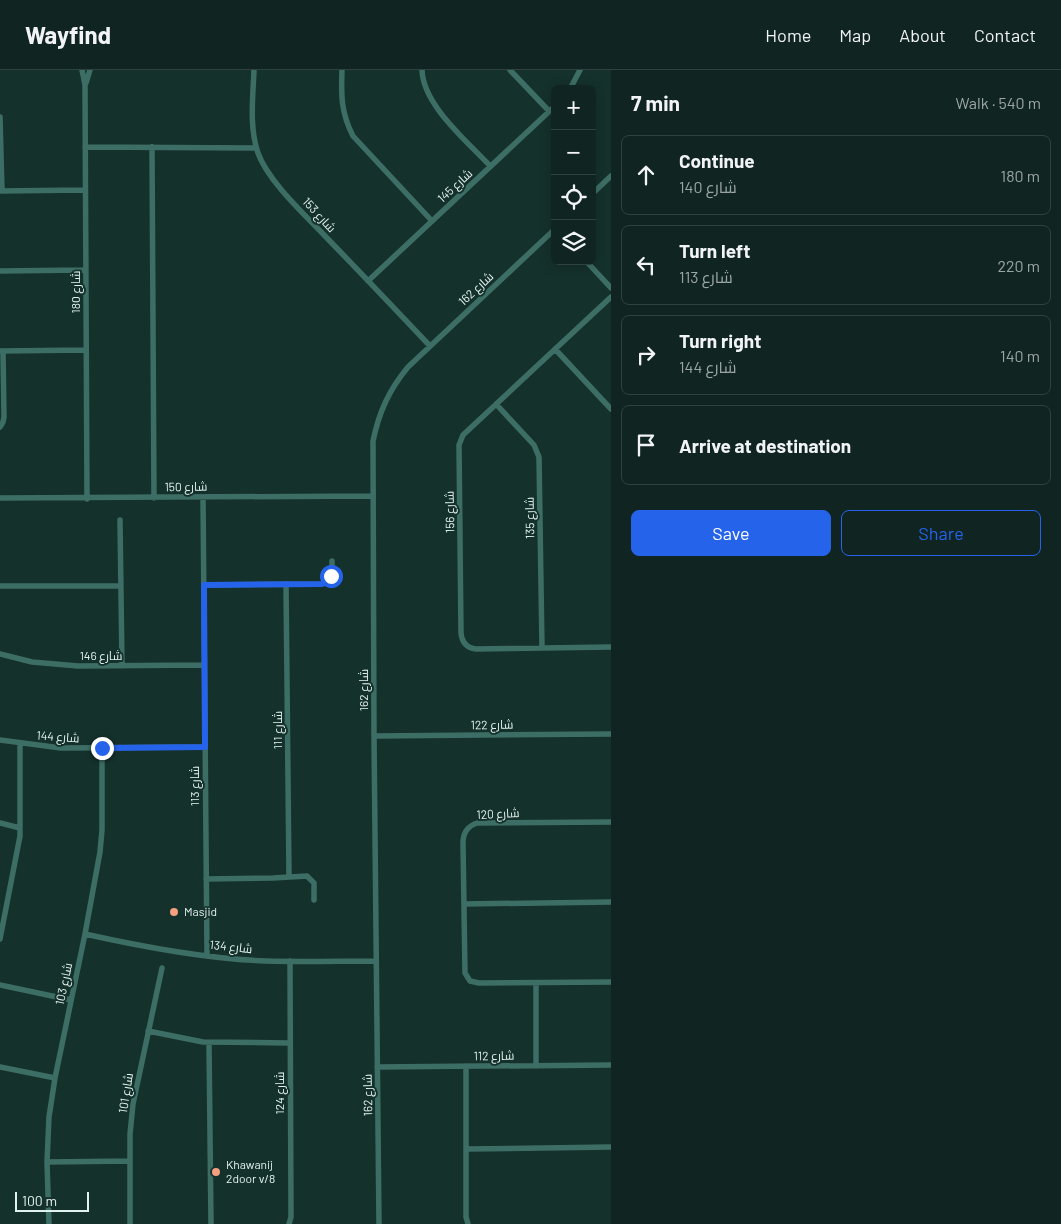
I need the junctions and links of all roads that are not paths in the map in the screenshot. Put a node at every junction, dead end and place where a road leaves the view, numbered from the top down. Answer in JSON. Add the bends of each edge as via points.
{"nodes":[{"id":1,"x":82,"y":70,"type":"edge"},
{"id":2,"x":90,"y":70,"type":"edge"},
{"id":3,"x":254,"y":70,"type":"edge"},
{"id":4,"x":342,"y":70,"type":"edge"},
{"id":5,"x":422,"y":70,"type":"edge"},
{"id":6,"x":510,"y":70,"type":"edge"},
{"id":7,"x":580,"y":70,"type":"edge"},
{"id":8,"x":85,"y":85,"type":"junction"},
{"id":9,"x":572,"y":85,"type":"edge"},
{"id":10,"x":549,"y":111,"type":"joint"},
{"id":11,"x":0,"y":118,"type":"edge"},
{"id":12,"x":85,"y":147,"type":"junction"},
{"id":13,"x":152,"y":147,"type":"junction"},
{"id":14,"x":256,"y":148,"type":"junction"},
{"id":15,"x":490,"y":166,"type":"junction"},
{"id":16,"x":611,"y":176,"type":"edge"},
{"id":17,"x":85,"y":190,"type":"junction"},
{"id":18,"x":596,"y":190,"type":"edge"},
{"id":19,"x":1,"y":191,"type":"edge"},
{"id":20,"x":432,"y":221,"type":"junction"},
{"id":21,"x":551,"y":234,"type":"edge"},
{"id":22,"x":590,"y":265,"type":"edge"},
{"id":23,"x":85,"y":270,"type":"junction"},
{"id":24,"x":0,"y":271,"type":"edge"},
{"id":25,"x":368,"y":281,"type":"junction"},
{"id":26,"x":611,"y":288,"type":"edge"},
{"id":27,"x":611,"y":297,"type":"edge"},
{"id":28,"x":430,"y":346,"type":"junction"},
{"id":29,"x":555,"y":349,"type":"junction"},
{"id":30,"x":86,"y":350,"type":"junction"},
{"id":31,"x":2,"y":351,"type":"edge"},
{"id":32,"x":496,"y":404,"type":"junction"},
{"id":33,"x":611,"y":409,"type":"edge"},
{"id":34,"x":0,"y":427,"type":"edge"},
{"id":35,"x":372,"y":496,"type":"junction"},
{"id":36,"x":203,"y":497,"type":"junction"},
{"id":37,"x":0,"y":498,"type":"edge"},
{"id":38,"x":87,"y":498,"type":"junction"},
{"id":39,"x":154,"y":498,"type":"junction"},
{"id":40,"x":120,"y":520,"type":"dead end"},
{"id":41,"x":332,"y":561,"type":"dead end"},
{"id":42,"x":286,"y":584,"type":"junction"},
{"id":43,"x":204,"y":585,"type":"junction"},
{"id":44,"x":0,"y":586,"type":"edge"},
{"id":45,"x":121,"y":586,"type":"junction"},
{"id":46,"x":611,"y":647,"type":"edge"},
{"id":47,"x":542,"y":648,"type":"junction"},
{"id":48,"x":0,"y":654,"type":"edge"},
{"id":49,"x":204,"y":665,"type":"junction"},
{"id":50,"x":122,"y":666,"type":"junction"},
{"id":51,"x":611,"y":734,"type":"edge"},
{"id":52,"x":374,"y":736,"type":"junction"},
{"id":53,"x":0,"y":740,"type":"edge"},
{"id":54,"x":20,"y":744,"type":"junction"},
{"id":55,"x":205,"y":747,"type":"junction"},
{"id":56,"x":102,"y":748,"type":"junction"},
{"id":57,"x":611,"y":822,"type":"edge"},
{"id":58,"x":0,"y":824,"type":"edge"},
{"id":59,"x":20,"y":828,"type":"junction"},
{"id":60,"x":289,"y":876,"type":"junction"},
{"id":61,"x":206,"y":879,"type":"junction"},
{"id":62,"x":314,"y":900,"type":"dead end"},
{"id":63,"x":611,"y":902,"type":"edge"},
{"id":64,"x":464,"y":904,"type":"junction"},
{"id":65,"x":85,"y":934,"type":"junction"},
{"id":66,"x":0,"y":939,"type":"edge"},
{"id":67,"x":207,"y":955,"type":"junction"},
{"id":68,"x":290,"y":961,"type":"junction"},
{"id":69,"x":376,"y":961,"type":"junction"},
{"id":70,"x":162,"y":968,"type":"dead end"},
{"id":71,"x":611,"y":982,"type":"edge"},
{"id":72,"x":536,"y":983,"type":"junction"},
{"id":73,"x":0,"y":985,"type":"edge"},
{"id":74,"x":71,"y":1000,"type":"junction"},
{"id":75,"x":148,"y":1031,"type":"junction"},
{"id":76,"x":209,"y":1043,"type":"junction"},
{"id":77,"x":290,"y":1043,"type":"junction"},
{"id":78,"x":611,"y":1065,"type":"edge"},
{"id":79,"x":466,"y":1066,"type":"junction"},
{"id":80,"x":536,"y":1066,"type":"junction"},
{"id":81,"x":0,"y":1067,"type":"edge"},
{"id":82,"x":378,"y":1067,"type":"junction"},
{"id":83,"x":55,"y":1078,"type":"junction"},
{"id":84,"x":611,"y":1147,"type":"edge"},
{"id":85,"x":466,"y":1149,"type":"junction"},
{"id":86,"x":130,"y":1161,"type":"junction"},
{"id":87,"x":47,"y":1162,"type":"junction"},
{"id":88,"x":466,"y":1210,"type":"junction"},
{"id":89,"x":48,"y":1224,"type":"edge"},
{"id":90,"x":130,"y":1224,"type":"edge"},
{"id":91,"x":211,"y":1224,"type":"edge"},
{"id":92,"x":290,"y":1224,"type":"edge"},
{"id":93,"x":379,"y":1224,"type":"edge"},
{"id":94,"x":468,"y":1224,"type":"edge"},
{"id":95,"x":473,"y":1224,"type":"edge"}],
"edges":[{"from":1,"to":8,"type":"street","name":"شارع 180"},
{"from":2,"to":8,"type":"street","name":"شارع 180"},
{"from":3,"to":14,"type":"street","name":"شارع 153"},
{"from":4,"to":20,"type":"street","via":[[342,111],[353,136]]},
{"from":5,"to":15,"type":"street","via":[[424,86],[434,106]]},
{"from":6,"to":10,"type":"street"},
{"from":7,"to":9,"type":"street"},
{"from":8,"to":12,"type":"street","name":"شارع 180"},
{"from":10,"to":15,"type":"street","name":"شارع 145"},
{"from":11,"to":19,"type":"street"},
{"from":12,"to":13,"type":"street"},
{"from":12,"to":17,"type":"street","name":"شارع 180"},
{"from":13,"to":14,"type":"street"},
{"from":13,"to":39,"type":"street"},
{"from":14,"to":25,"type":"street","name":"شارع 153","via":[[270,174]]},
{"from":15,"to":20,"type":"street","name":"شارع 145"},
{"from":16,"to":18,"type":"street"},
{"from":17,"to":19,"type":"street"},
{"from":17,"to":23,"type":"street","name":"شارع 180"},
{"from":20,"to":25,"type":"street","name":"شارع 145"},
{"from":21,"to":28,"type":"street","name":"شارع 162"},
{"from":22,"to":26,"type":"street"},
{"from":23,"to":24,"type":"street"},
{"from":23,"to":30,"type":"street","name":"شارع 180"},
{"from":25,"to":28,"type":"street","name":"شارع 153"},
{"from":27,"to":29,"type":"street","name":"شارع 156"},
{"from":28,"to":35,"type":"street","name":"شارع 162","via":[[398,380],[381,409],[373,441]]},
{"from":29,"to":32,"type":"street","name":"شارع 156"},
{"from":29,"to":33,"type":"street"},
{"from":30,"to":31,"type":"street"},
{"from":30,"to":38,"type":"street","name":"شارع 180"},
{"from":31,"to":34,"type":"street","via":[[4,422]]},
{"from":32,"to":47,"type":"street","name":"شارع 135","via":[[534,445],[539,457]]},
{"from":32,"to":47,"type":"street","name":"شارع 156","via":[[463,435],[459,445],[462,638],[472,648]]},
{"from":35,"to":36,"type":"street","name":"شارع 150"},
{"from":35,"to":52,"type":"street","name":"شارع 162"},
{"from":36,"to":39,"type":"street","name":"شارع 150"},
{"from":36,"to":43,"type":"street","name":"شارع 113"},
{"from":37,"to":38,"type":"street","name":"شارع 150"},
{"from":38,"to":39,"type":"street","name":"شارع 150"},
{"from":40,"to":45,"type":"street"},
{"from":41,"to":42,"type":"street","via":[[331,576],[326,583]]},
{"from":42,"to":43,"type":"street"},
{"from":42,"to":60,"type":"street","name":"شارع 111"},
{"from":43,"to":49,"type":"street","name":"شارع 113"},
{"from":44,"to":45,"type":"street"},
{"from":45,"to":50,"type":"street"},
{"from":46,"to":47,"type":"street","name":"شارع 156"},
{"from":48,"to":50,"type":"street","name":"شارع 146","via":[[55,665]]},
{"from":49,"to":50,"type":"street","name":"شارع 146"},
{"from":49,"to":55,"type":"street","name":"شارع 113"},
{"from":51,"to":52,"type":"street","name":"شارع 122"},
{"from":52,"to":69,"type":"street","name":"شارع 162"},
{"from":53,"to":54,"type":"street","name":"شارع 144"},
{"from":54,"to":56,"type":"street","name":"شارع 144"},
{"from":54,"to":59,"type":"street"},
{"from":55,"to":56,"type":"street","name":"شارع 144"},
{"from":55,"to":61,"type":"street","name":"شارع 113"},
{"from":56,"to":65,"type":"street","name":"شارع 103","via":[[101,843]]},
{"from":57,"to":64,"type":"street","name":"شارع 120","via":[[472,825],[463,837]]},
{"from":58,"to":59,"type":"street"},
{"from":59,"to":66,"type":"street"},
{"from":60,"to":61,"type":"street"},
{"from":60,"to":62,"type":"street","via":[[310,877],[314,883]]},
{"from":61,"to":67,"type":"street","name":"شارع 113"},
{"from":63,"to":64,"type":"street"},
{"from":64,"to":72,"type":"street","name":"شارع 120","via":[[466,978],[474,983]]},
{"from":65,"to":67,"type":"street","name":"شارع 134"},
{"from":65,"to":74,"type":"street","name":"شارع 103"},
{"from":67,"to":68,"type":"street","name":"شارع 134"},
{"from":68,"to":69,"type":"street","name":"شارع 134"},
{"from":68,"to":77,"type":"street","name":"شارع 124"},
{"from":69,"to":82,"type":"street","name":"شارع 162"},
{"from":70,"to":75,"type":"street","name":"شارع 101"},
{"from":71,"to":72,"type":"street"},
{"from":72,"to":80,"type":"street"},
{"from":73,"to":74,"type":"street"},
{"from":74,"to":83,"type":"street","name":"شارع 103"},
{"from":75,"to":76,"type":"street"},
{"from":75,"to":86,"type":"street","name":"شارع 101","via":[[134,1104]]},
{"from":76,"to":77,"type":"street"},
{"from":76,"to":91,"type":"street"},
{"from":77,"to":92,"type":"street","name":"شارع 124"},
{"from":78,"to":80,"type":"street","name":"شارع 112"},
{"from":79,"to":80,"type":"street","name":"شارع 112"},
{"from":79,"to":82,"type":"street","name":"شارع 112"},
{"from":79,"to":85,"type":"street"},
{"from":81,"to":83,"type":"street"},
{"from":82,"to":93,"type":"street","name":"شارع 162"},
{"from":83,"to":87,"type":"street","name":"شارع 103"},
{"from":84,"to":85,"type":"street"},
{"from":85,"to":88,"type":"street"},
{"from":86,"to":87,"type":"street"},
{"from":86,"to":90,"type":"street","name":"شارع 101"},
{"from":87,"to":89,"type":"street","name":"شارع 103"},
{"from":88,"to":94,"type":"street"},
{"from":88,"to":95,"type":"street"}]}
